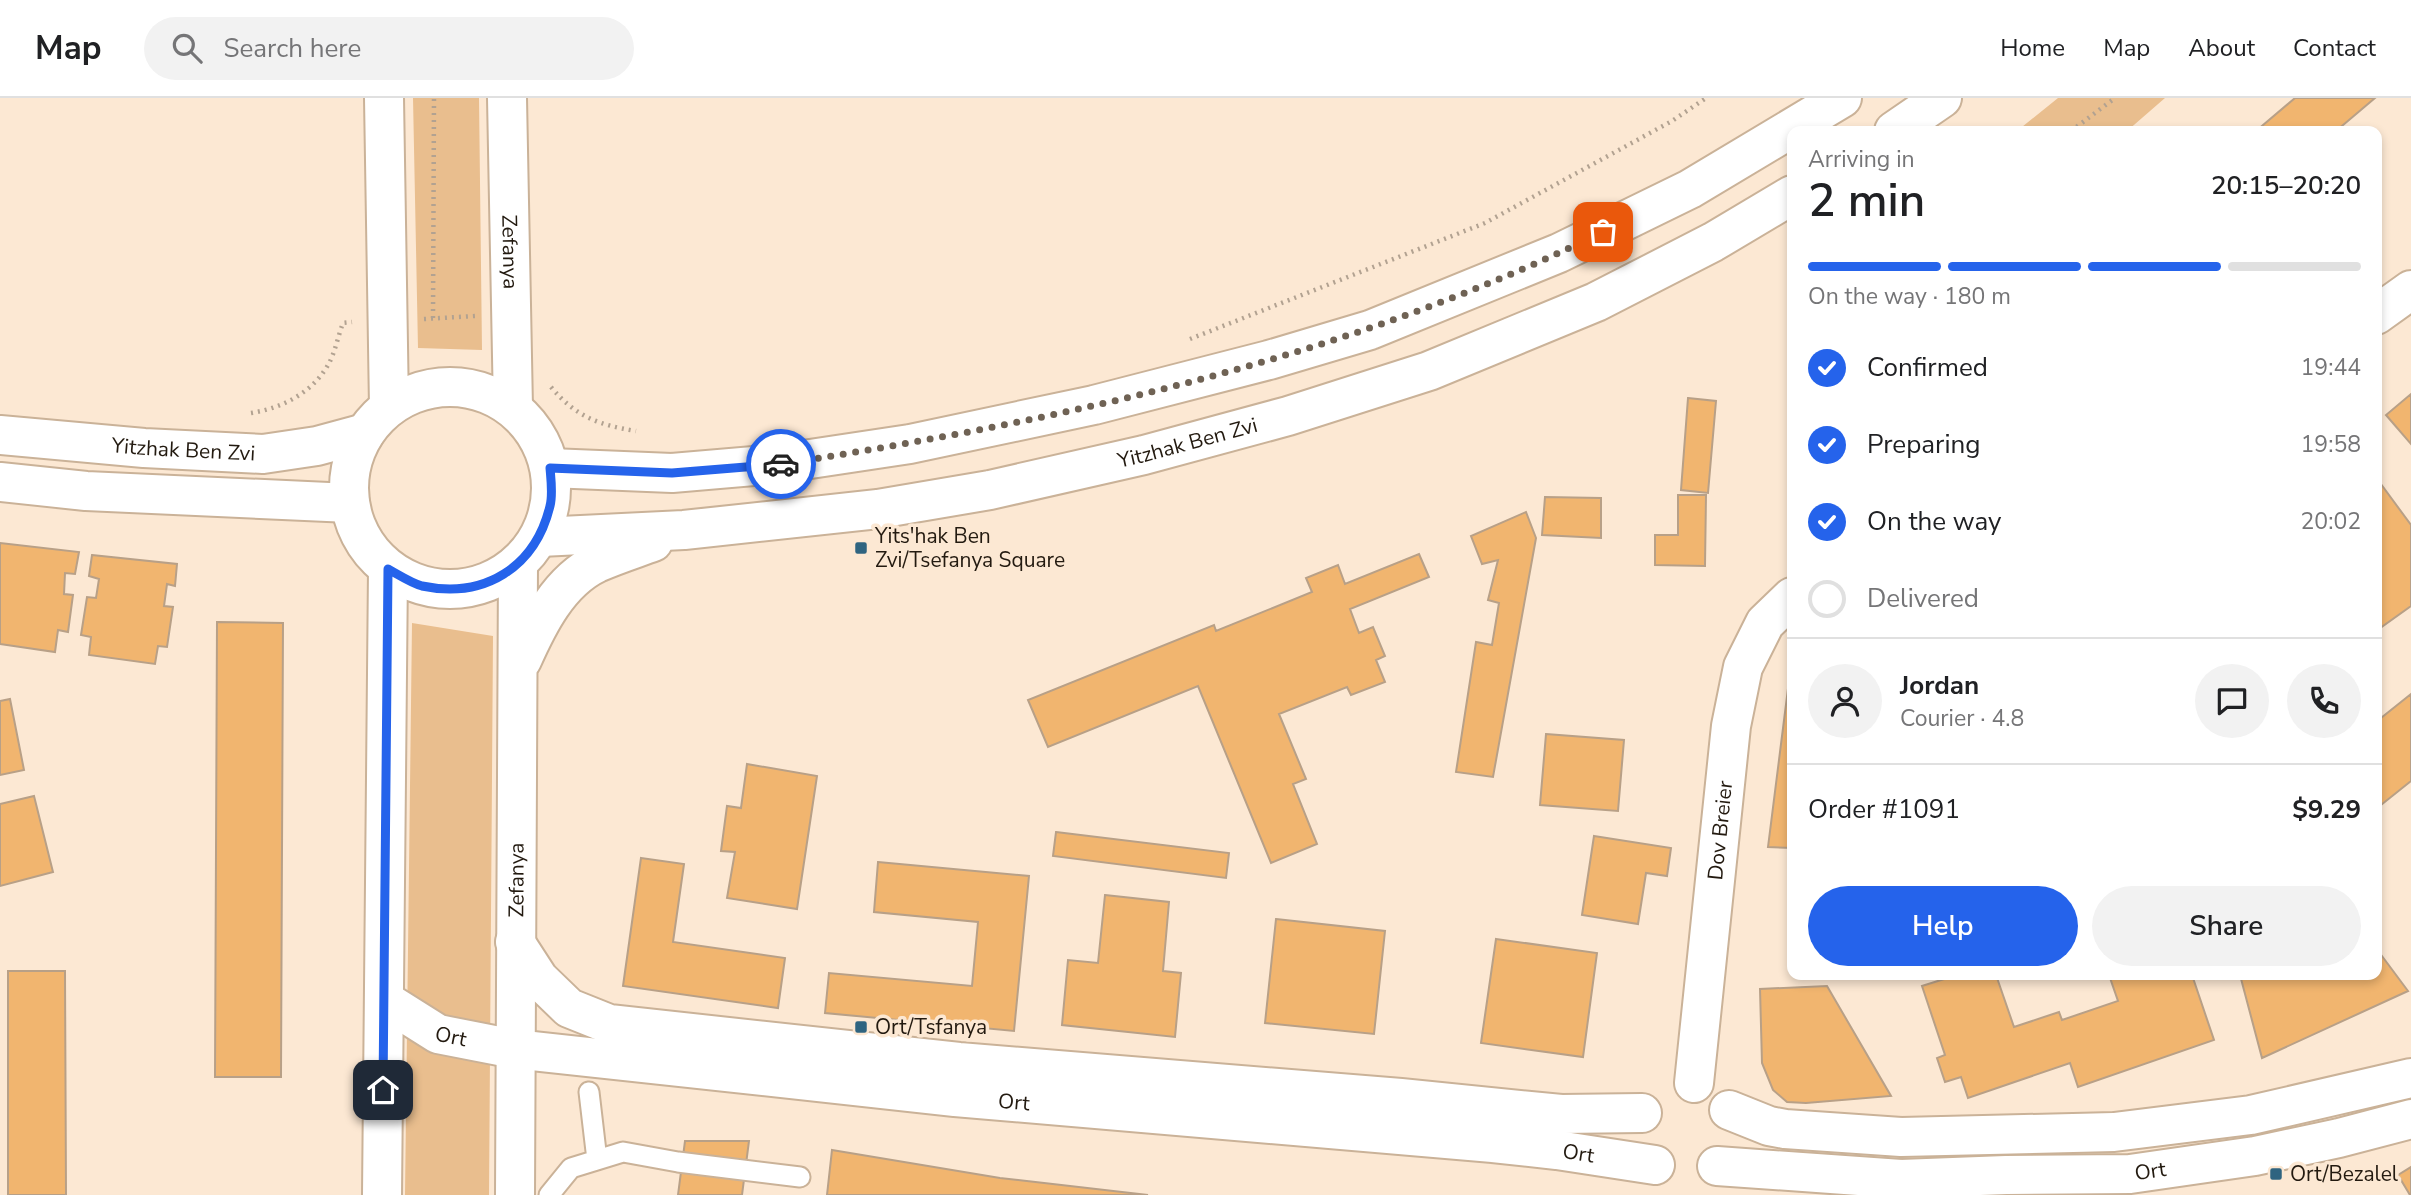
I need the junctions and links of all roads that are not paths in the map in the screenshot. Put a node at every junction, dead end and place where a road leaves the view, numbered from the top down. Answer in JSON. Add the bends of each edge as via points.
{"nodes":[{"id":1,"x":384,"y":98,"type":"edge"},
{"id":2,"x":507,"y":98,"type":"edge"},
{"id":3,"x":1842,"y":98,"type":"edge"},
{"id":4,"x":1942,"y":98,"type":"edge"},
{"id":5,"x":1795,"y":126,"type":"edge"},
{"id":6,"x":1901,"y":126,"type":"edge"},
{"id":7,"x":1787,"y":131,"type":"edge"},
{"id":8,"x":1787,"y":198,"type":"edge"},
{"id":9,"x":2411,"y":290,"type":"edge"},
{"id":10,"x":2382,"y":311,"type":"edge"},
{"id":11,"x":513,"y":408,"type":"junction"},
{"id":12,"x":377,"y":420,"type":"junction"},
{"id":13,"x":0,"y":435,"type":"edge"},
{"id":14,"x":550,"y":468,"type":"junction"},
{"id":15,"x":0,"y":482,"type":"edge"},
{"id":16,"x":350,"y":503,"type":"junction"},
{"id":17,"x":684,"y":530,"type":"junction"},
{"id":18,"x":529,"y":551,"type":"junction"},
{"id":19,"x":388,"y":569,"type":"junction"},
{"id":20,"x":1787,"y":602,"type":"edge"},
{"id":21,"x":518,"y":668,"type":"junction"},
{"id":22,"x":515,"y":942,"type":"junction"},
{"id":23,"x":384,"y":1000,"type":"junction"},
{"id":24,"x":514,"y":1049,"type":"junction"},
{"id":25,"x":2411,"y":1078,"type":"edge"},
{"id":26,"x":1694,"y":1083,"type":"junction"},
{"id":27,"x":589,"y":1092,"type":"dead end"},
{"id":28,"x":1729,"y":1110,"type":"junction"},
{"id":29,"x":1642,"y":1113,"type":"junction"},
{"id":30,"x":2411,"y":1119,"type":"edge"},
{"id":31,"x":597,"y":1160,"type":"junction"},
{"id":32,"x":1655,"y":1165,"type":"junction"},
{"id":33,"x":1717,"y":1166,"type":"junction"},
{"id":34,"x":800,"y":1177,"type":"dead end"},
{"id":35,"x":1901,"y":1187,"type":"edge"},
{"id":36,"x":382,"y":1195,"type":"edge"},
{"id":37,"x":515,"y":1195,"type":"edge"},
{"id":38,"x":549,"y":1195,"type":"edge"}],
"edges":[{"from":1,"to":12,"type":"street","via":[[388,320]]},
{"from":2,"to":11,"type":"street","name":"Zefanya"},
{"from":3,"to":5,"type":"street"},
{"from":4,"to":6,"type":"street"},
{"from":7,"to":14,"type":"street","via":[[1690,189],[1559,253],[1370,330],[1269,360],[1068,411],[910,444],[777,464],[672,473]]},
{"from":8,"to":17,"type":"street","name":"Yitzhak Ben Zvi","via":[[1597,302],[1429,372],[1288,416],[990,490],[878,509]]},
{"from":9,"to":10,"type":"street"},
{"from":11,"to":12,"type":"street","via":[[484,392],[451,387],[418,391]]},
{"from":11,"to":14,"type":"street","via":[[530,425]]},
{"from":12,"to":13,"type":"street","name":"Yitzhak Ben Zvi","via":[[317,446],[263,454],[145,449]]},
{"from":12,"to":16,"type":"street","via":[[354,454],[348,478]]},
{"from":14,"to":18,"type":"street","via":[[551,503]]},
{"from":15,"to":16,"type":"street","via":[[86,491]]},
{"from":16,"to":19,"type":"street","via":[[356,528]]},
{"from":17,"to":18,"type":"street","name":"Yitzhak Ben Zvi"},
{"from":17,"to":21,"type":"street","via":[[594,564],[569,583],[540,622]]},
{"from":18,"to":19,"type":"street","via":[[489,583],[454,590],[419,585]]},
{"from":18,"to":21,"type":"street","name":"Zefanya"},
{"from":19,"to":23,"type":"street"},
{"from":20,"to":26,"type":"street","name":"Dov Breier","via":[[1765,623],[1743,667],[1731,726]]},
{"from":21,"to":22,"type":"street","name":"Zefanya"},
{"from":22,"to":24,"type":"street","name":"Zefanya"},
{"from":22,"to":29,"type":"street","name":"Ort","via":[[538,979],[569,1008],[609,1024],[959,1062],[1561,1114]]},
{"from":23,"to":24,"type":"street","name":"Ort","via":[[438,1034]]},
{"from":23,"to":36,"type":"street"},
{"from":24,"to":32,"type":"street","name":"Ort","via":[[955,1097],[1452,1139]]},
{"from":24,"to":37,"type":"street","name":"Zefanya"},
{"from":25,"to":28,"type":"street","name":"Ort","via":[[2251,1115],[2113,1132],[1902,1137],[1784,1129]]},
{"from":26,"to":28,"type":"street","via":[[1721,1097]]},
{"from":26,"to":29,"type":"street","via":[[1662,1089]]},
{"from":27,"to":31,"type":"lane"},
{"from":28,"to":33,"type":"street","via":[[1733,1136]]},
{"from":29,"to":32,"type":"street","via":[[1640,1141]]},
{"from":30,"to":35,"type":"street","name":"Ort","via":[[2255,1156],[2130,1174],[2006,1175]]},
{"from":31,"to":34,"type":"lane","via":[[623,1152]]},
{"from":31,"to":38,"type":"lane","via":[[571,1168]]},
{"from":32,"to":33,"type":"street","via":[[1685,1177]]},
{"from":33,"to":35,"type":"street","name":"Ort"}]}
